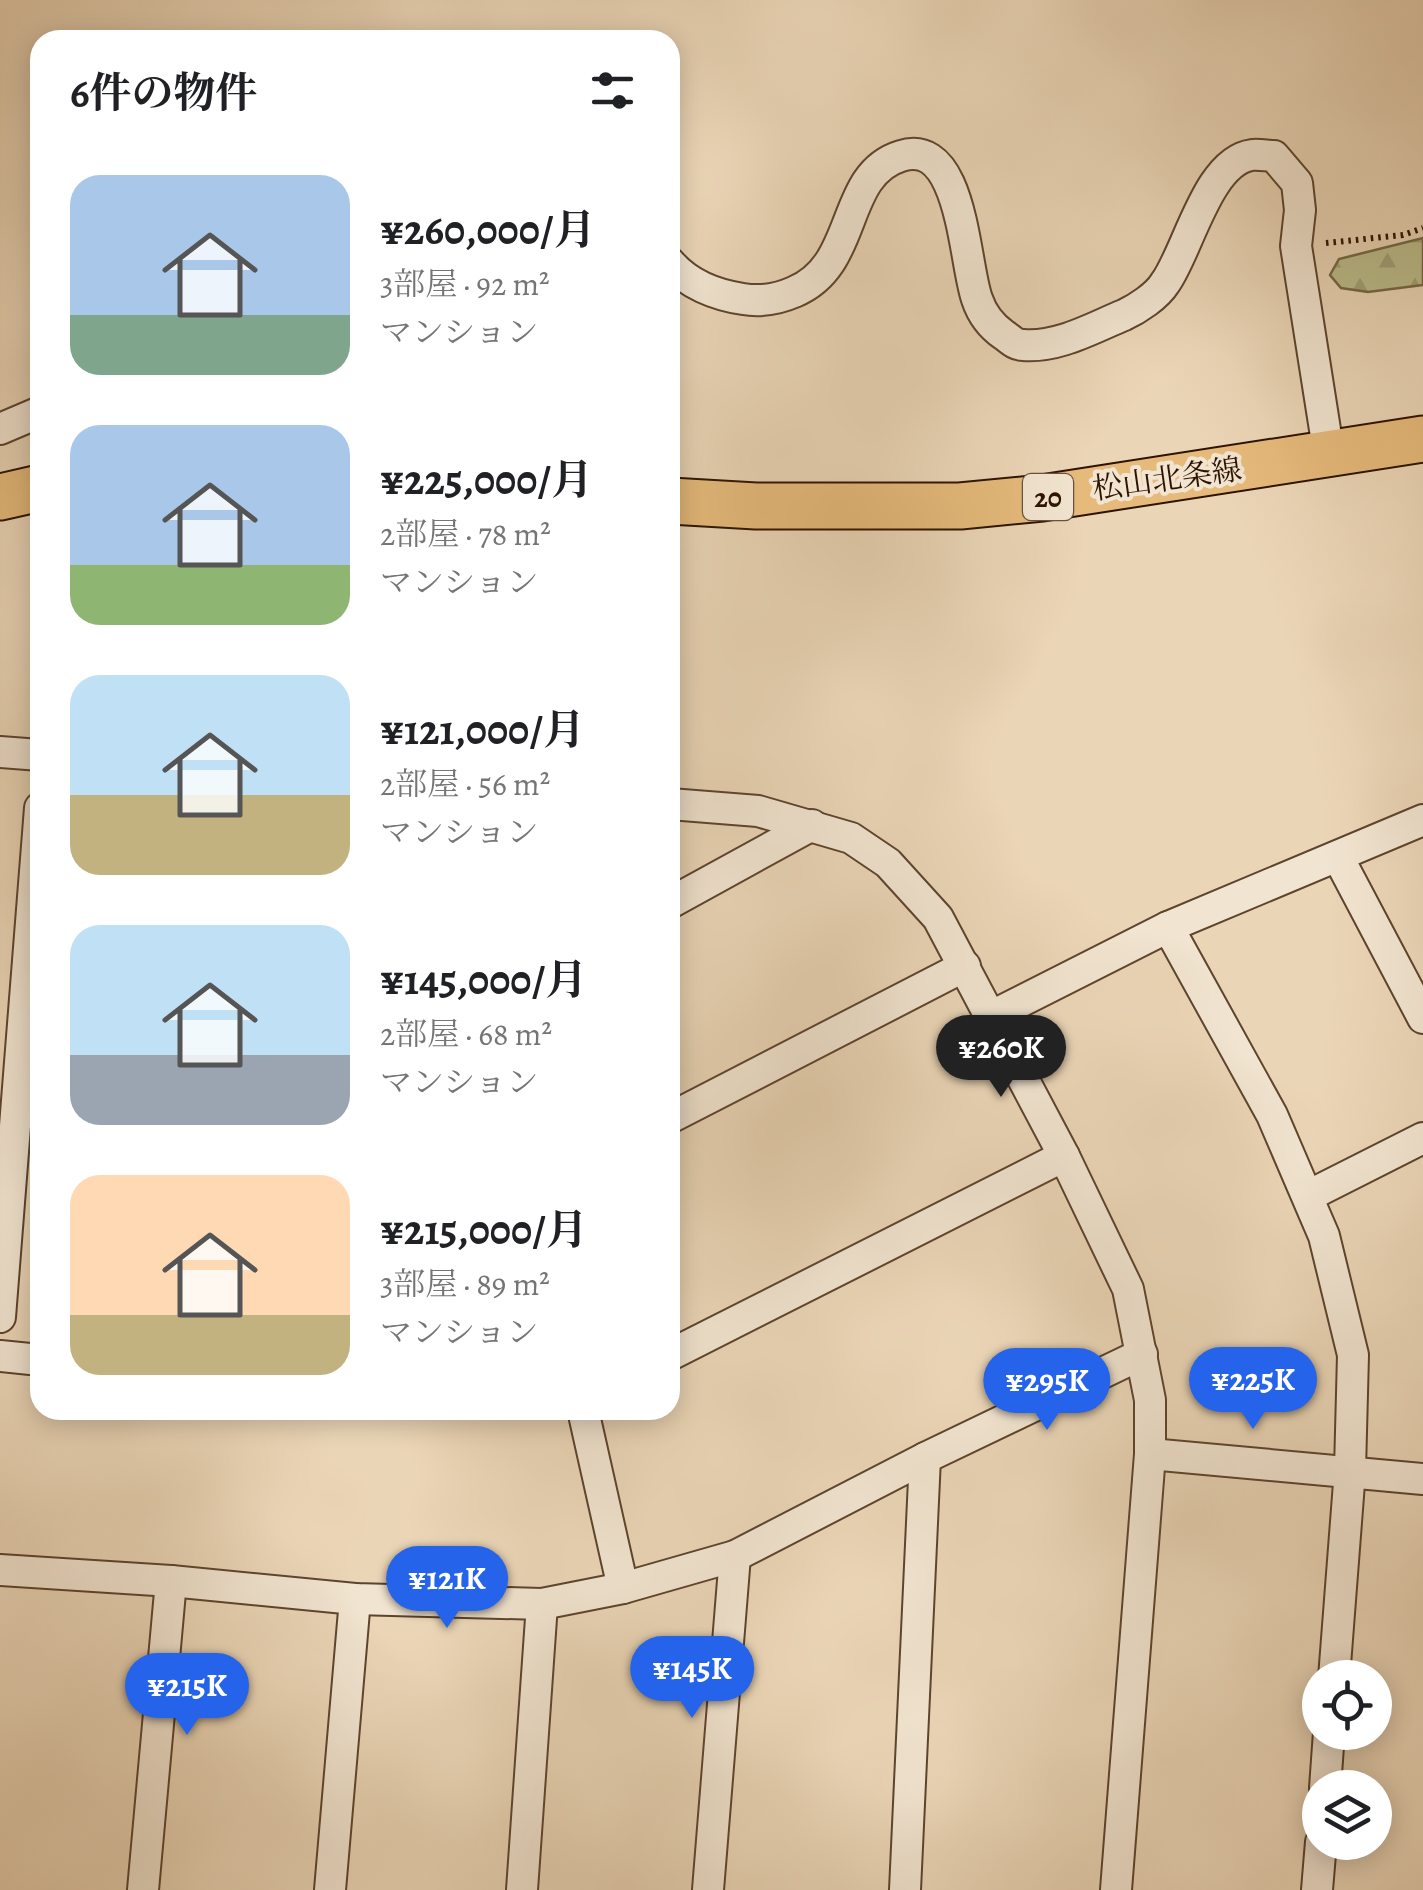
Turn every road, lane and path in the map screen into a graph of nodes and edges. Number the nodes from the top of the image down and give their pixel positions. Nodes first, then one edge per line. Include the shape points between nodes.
1 (1423, 228) edge
2 (1296, 246) junction
3 (680, 273) edge
4 (30, 416) edge
5 (0, 429) edge
6 (1423, 439) edge
7 (1329, 456) junction
8 (30, 490) edge
9 (0, 497) edge
10 (680, 502) edge
11 (0, 752) edge
12 (30, 755) edge
13 (680, 805) edge
14 (1423, 820) edge
15 (812, 825) junction
16 (1338, 856) junction
17 (680, 898) edge
18 (1168, 927) junction
19 (965, 966) junction
20 (992, 1016) junction
21 (1423, 1018) edge
22 (30, 1063) edge
23 (680, 1113) edge
24 (1423, 1138) edge
25 (26, 1147) edge
26 (1064, 1156) junction
27 (1308, 1196) junction
28 (0, 1317) edge
29 (680, 1350) edge
30 (1142, 1354) junction
31 (0, 1356) edge
32 (30, 1359) edge
33 (586, 1420) edge
34 (1150, 1454) junction
35 (925, 1458) junction
36 (1350, 1470) junction
37 (1423, 1479) edge
38 (735, 1556) junction
39 (0, 1570) edge
40 (171, 1581) junction
41 (623, 1588) junction
42 (355, 1599) junction
43 (542, 1604) junction
44 (1335, 1660) edge
45 (1320, 1860) edge
46 (143, 1890) edge
47 (330, 1890) edge
48 (522, 1890) edge
49 (708, 1890) edge
50 (905, 1890) edge
51 (1116, 1890) edge
52 (1317, 1890) edge

1 - 2 path
2 - 3 street via 1296,183 1274,156 1250,154 1208,194 1165,284 1133,311 1052,344 1019,346 992,326 977,300 948,178 932,159 908,154 882,162 866,180 836,256 824,274 798,291 778,299 722,296
2 - 7 street
4 - 5 street
6 - 7 main road, 松山北条線 / 20
7 - 10 main road, 松山北条線 / 20 via 960,506
8 - 9 main road
11 - 12 street
13 - 15 street via 758,811
14 - 16 street
15 - 17 street
15 - 19 street via 852,838 888,863 938,918
16 - 18 street
16 - 21 street
18 - 20 street
18 - 27 street via 1272,1115
19 - 20 street
19 - 23 street
20 - 26 street
22 - 25 street
24 - 27 street
25 - 28 street
26 - 29 street
26 - 30 street via 1128,1289
27 - 36 street via 1354,1354
30 - 34 street
30 - 35 street
31 - 32 street
33 - 41 street
34 - 36 street
34 - 51 street
35 - 38 street
35 - 50 street
36 - 37 street
36 - 44 street
38 - 41 street
38 - 49 street
39 - 40 street
40 - 42 street
40 - 46 street
41 - 43 street
42 - 43 street
42 - 47 street
43 - 48 street
45 - 52 street

